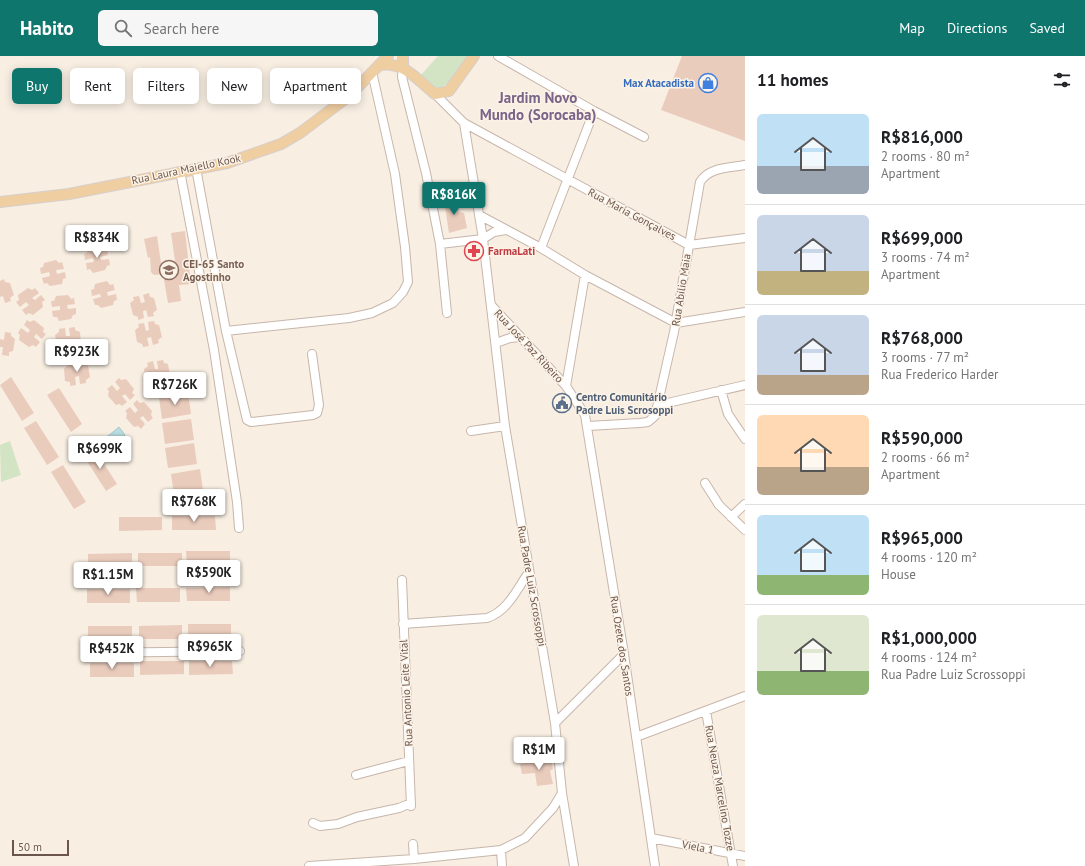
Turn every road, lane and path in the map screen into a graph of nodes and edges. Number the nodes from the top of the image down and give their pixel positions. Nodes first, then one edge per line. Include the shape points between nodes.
1 (388, 56) edge
2 (403, 56) edge
3 (474, 56) edge
4 (498, 56) edge
5 (402, 67) junction
6 (375, 68) junction
7 (453, 86) junction
8 (435, 94) junction
9 (449, 108) junction
10 (594, 111) junction
11 (464, 123) junction
12 (483, 133) junction
13 (644, 137) dead end
14 (468, 149) junction
15 (745, 165) edge
16 (196, 168) junction
17 (180, 171) junction
18 (568, 180) junction
19 (0, 202) edge
20 (479, 215) junction
21 (509, 230) junction
22 (745, 238) edge
23 (483, 239) junction
24 (440, 244) junction
25 (689, 245) junction
26 (541, 248) junction
27 (585, 275) junction
28 (491, 305) junction
29 (745, 312) edge
30 (447, 313) dead end
31 (676, 324) junction
32 (226, 331) junction
33 (520, 337) junction
34 (496, 343) junction
35 (312, 354) dead end
36 (745, 385) edge
37 (566, 386) junction
38 (721, 390) junction
39 (659, 405) junction
40 (505, 426) junction
41 (588, 426) junction
42 (471, 431) dead end
43 (745, 439) edge
44 (705, 483) dead end
45 (745, 504) edge
46 (731, 517) junction
47 (239, 528) dead end
48 (745, 530) edge
49 (529, 572) junction
50 (402, 580) dead end
51 (403, 624) junction
52 (240, 651) dead end
53 (87, 654) dead end
54 (624, 654) junction
55 (745, 696) edge
56 (706, 711) junction
57 (555, 723) junction
58 (636, 737) junction
59 (409, 761) junction
60 (356, 775) dead end
61 (562, 793) junction
62 (313, 823) dead end
63 (651, 838) junction
64 (413, 844) dead end
65 (500, 850) junction
66 (731, 853) junction
67 (745, 856) edge
68 (414, 859) junction
69 (310, 866) edge
70 (502, 866) edge
71 (574, 866) edge
72 (655, 866) edge
73 (733, 866) edge

1 - 6 main road, Rua Laura Maiello Kook
2 - 5 main road
3 - 7 main road
4 - 10 street
5 - 6 main road via 389,64
5 - 8 main road
5 - 24 street via 402,77 426,173
6 - 16 main road, Rua Laura Maiello Kook via 349,96 281,144 227,163
6 - 32 street via 395,174 405,247 408,282 403,292 393,303 372,313 350,318
7 - 8 main road via 445,93
7 - 9 street
8 - 9 street
9 - 11 street, Rua Maria Gonçalves
10 - 13 street
10 - 18 street
11 - 12 street, Rua Maria Gonçalves
11 - 14 street, Rua Padre Luiz Scrossoppi
12 - 14 street via 472,136
12 - 18 street, Rua Maria Gonçalves
14 - 20 street, Rua Padre Luiz Scrossoppi
15 - 25 street, Rua Abílio Maia via 710,171 704,175 700,182
16 - 17 main road, Rua Laura Maiello Kook
16 - 32 street
17 - 19 main road, Rua Laura Maiello Kook via 69,194
17 - 47 street via 214,350
18 - 25 street, Rua Maria Gonçalves
18 - 26 street
20 - 21 street
20 - 23 street, Rua Padre Luiz Scrossoppi
21 - 23 street via 494,232
21 - 26 street
22 - 25 street, Rua Maria Gonçalves
23 - 24 street
23 - 28 street, Rua Padre Luiz Scrossoppi
24 - 30 street
25 - 31 street, Rua Abílio Maia
26 - 27 street
27 - 31 street
27 - 37 street
28 - 33 street, Rua José Paz Ribeiro
28 - 34 street, Rua Padre Luiz Scrossoppi
29 - 31 street
31 - 39 street, Rua Abílio Maia
32 - 35 street via 245,417 251,422 317,413
33 - 34 street
33 - 37 street, Rua José Paz Ribeiro
34 - 40 street, Rua Padre Luiz Scrossoppi
36 - 38 street
37 - 41 street, Rua José Paz Ribeiro via 585,415
38 - 39 street
38 - 43 street via 728,414
39 - 41 street via 655,416 648,422
40 - 42 street
40 - 49 street, Rua Padre Luiz Scrossoppi
41 - 54 street, Rua Ozete dos Santos
44 - 46 street via 719,505
45 - 46 street
46 - 48 street
49 - 51 street via 497,615 487,618
49 - 57 street, Rua Padre Luiz Scrossoppi
50 - 51 street, Rua Antonio Leite Vital
51 - 59 street, Rua Antonio Leite Vital
52 - 53 street
54 - 57 street
54 - 58 street, Rua Ozete dos Santos
55 - 56 street
56 - 58 street
56 - 66 street, Rua Neuza Marcelino Tozze
57 - 61 street, Rua Padre Luiz Scrossoppi
58 - 63 street, Rua Ozete dos Santos
59 - 60 street
59 - 62 street, Rua Antonio Leite Vital via 411,804 338,824 320,826
61 - 65 street via 553,808 525,838
61 - 71 street, Rua Padre Luiz Scrossoppi
63 - 66 street, Viela 1
63 - 72 street, Rua Ozete dos Santos
64 - 68 street
65 - 68 street
65 - 70 street
66 - 67 street, Viela 1
66 - 73 street, Rua Neuza Marcelino Tozze
68 - 69 street

